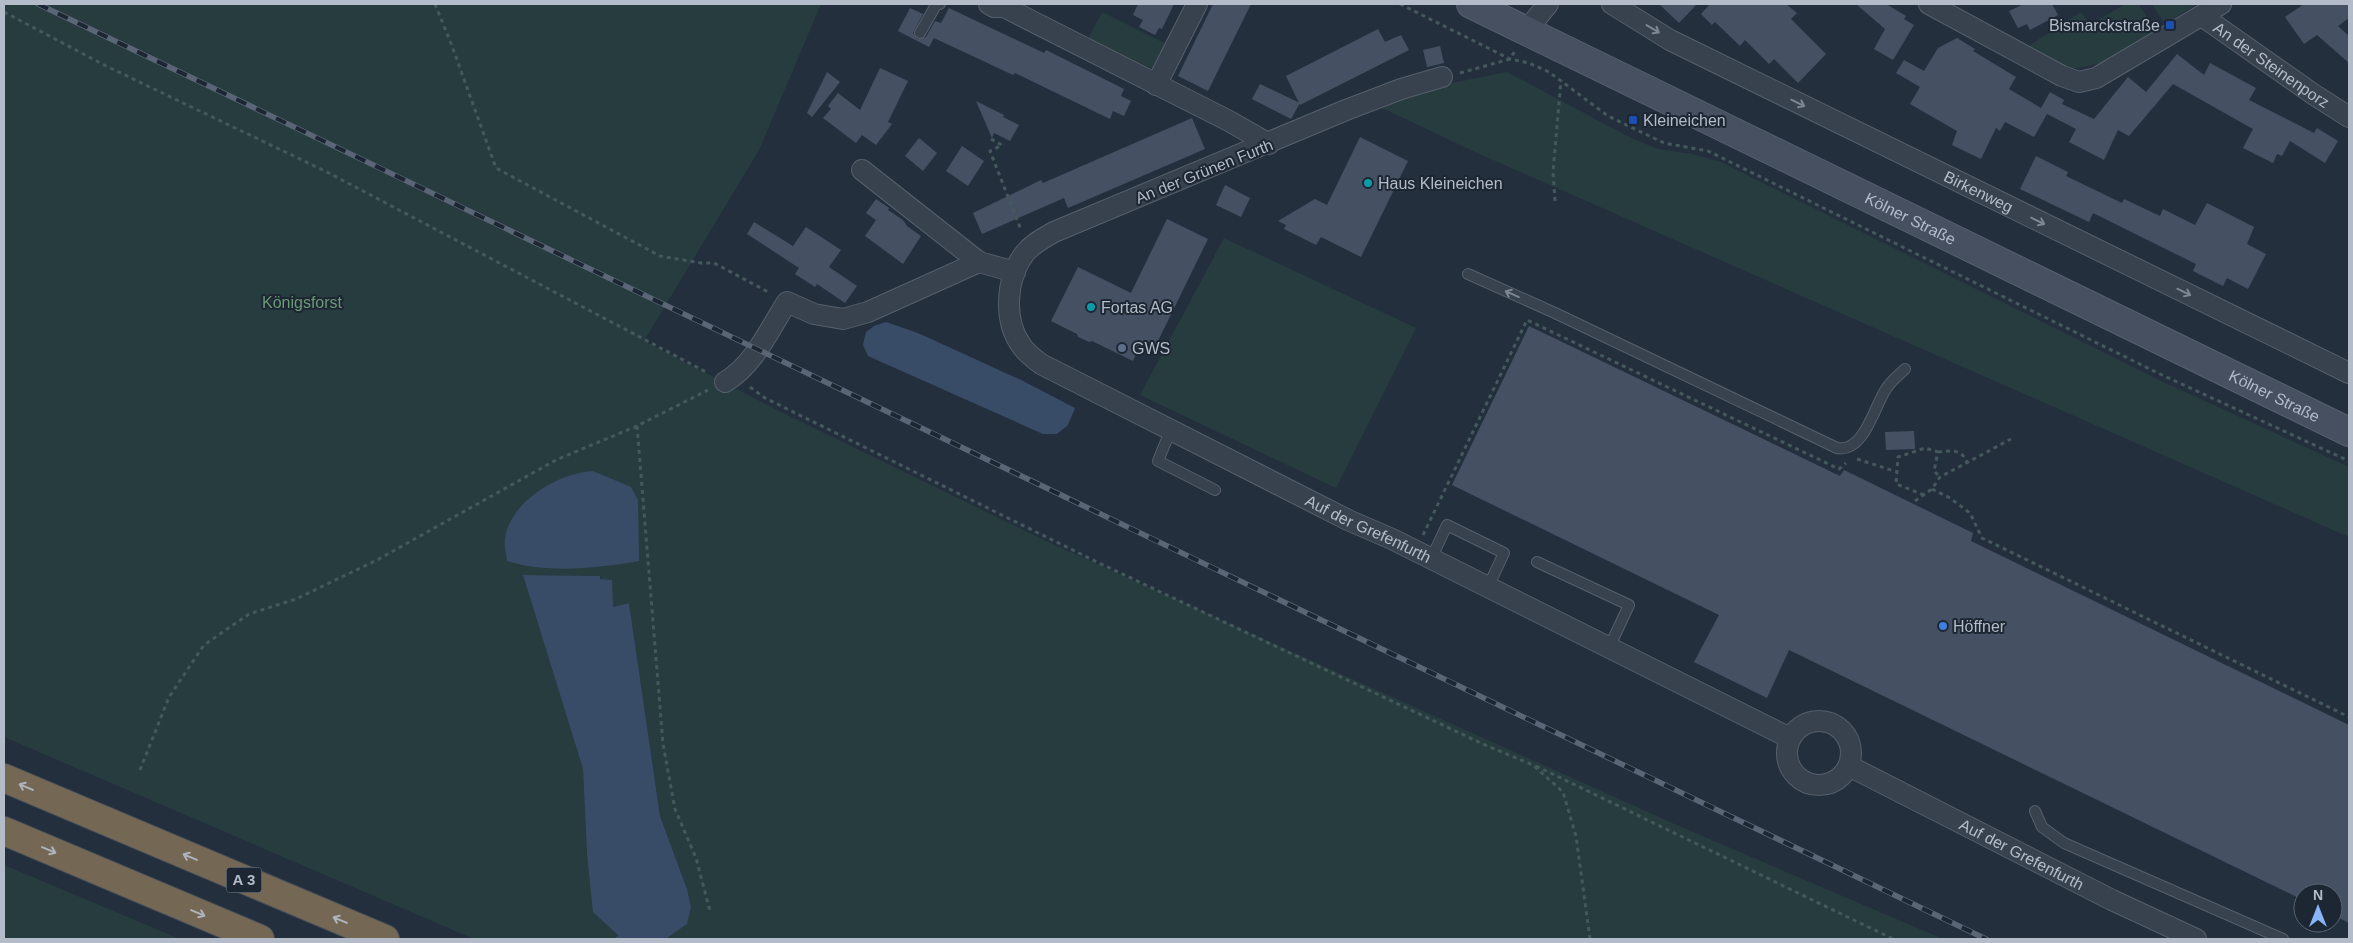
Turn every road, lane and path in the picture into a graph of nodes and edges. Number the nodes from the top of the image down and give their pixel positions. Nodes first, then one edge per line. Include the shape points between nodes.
1 (435, 4) edge
2 (940, 4) edge
3 (1197, 4) edge
4 (1400, 4) edge
5 (1471, 4) edge
6 (1548, 4) edge
7 (1612, 4) edge
8 (1929, 4) edge
9 (2221, 4) edge
10 (1001, 5) edge
11 (4, 12) edge
12 (2202, 16) junction
13 (1526, 31) junction
14 (920, 33) dead end
15 (1510, 60) junction
16 (1442, 77) joint
17 (1561, 80) junction
18 (1156, 85) junction
19 (2349, 117) edge
20 (991, 139) dead end
21 (1269, 144) junction
22 (862, 170) dead end
23 (1555, 201) dead end
24 (1028, 249) junction
25 (979, 262) junction
26 (1015, 272) junction
27 (1468, 274) dead end
28 (787, 302) junction
29 (1905, 369) dead end
30 (2349, 373) edge
31 (731, 379) junction
32 (637, 426) junction
33 (1171, 429) junction
34 (2349, 432) edge
35 (2011, 439) dead end
36 (1938, 452) junction
37 (2349, 461) edge
38 (1967, 462) junction
39 (1896, 472) junction
40 (1940, 478) junction
41 (1932, 489) junction
42 (1215, 490) dead end
43 (1924, 495) junction
44 (1916, 501) dead end
45 (1424, 555) junction
46 (1537, 562) dead end
47 (1488, 587) junction
48 (1609, 648) junction
49 (2349, 717) edge
50 (1790, 738) junction
51 (1533, 764) junction
52 (1849, 766) junction
53 (140, 770) dead end
54 (4, 778) edge
55 (2035, 811) dead end
56 (4, 831) edge
57 (710, 911) dead end
58 (260, 939) edge
59 (385, 939) edge
60 (1590, 939) edge
61 (1893, 939) edge
62 (2196, 939) edge
63 (2283, 939) edge

1 - 28 path via 496,168 660,256 714,263
2 - 14 lane via 936,5
3 - 18 street
4 - 15 path
5 - 13 main road, Kölner Straße
6 - 13 street
7 -> 30 street, Birkenweg via 1670,40
8 - 12 street, An der Steinenporz via 2062,76 2079,82 2096,78
9 - 12 street
10 - 18 street
11 - 31 path via 106,66 327,172
12 - 19 street, An der Steinenporz
13 - 15 path
13 - 34 main road, Kölner Straße
15 - 16 path
15 - 17 path via 1529,63
16 - 21 street, An der Grünen Furth via 1401,89
17 - 23 path via 1553,172
17 - 37 path via 1608,116 1664,143 1708,151 2162,375
18 - 21 street
20 - 24 path via 1002,146 990,151
21 - 24 street, An der Grünen Furth via 1054,232
22 - 25 street
24 - 26 street, An der Grünen Furth
25 - 26 street
25 - 28 street via 868,312 843,319 814,314
26 - 33 street, Auf der Grefenfurth via 1010,285 1012,327 1028,354 1041,364
29 -> 27 lane via 1887,387 1858,442 1842,450
28 - 31 street via 751,360
31 - 32 path
31 - 51 path via 1097,562 1485,745
32 - 53 path via 556,460 377,560 296,599 249,614 204,645 169,697
32 - 57 path via 663,744 675,809 696,858
33 - 42 lane via 1158,461
33 - 45 street, Auf der Grefenfurth via 1348,520
35 - 38 path
36 - 38 path via 1958,451
36 - 39 path via 1925,448 1898,457
36 - 40 path via 1934,471
38 - 40 path
39 - 43 path via 1896,484
39 - 45 path via 1857,459 1839,469 1527,320
40 - 41 path
41 - 43 path
41 - 49 path via 1970,513 1982,538
43 - 44 path
45 - 47 street, Auf der Grefenfurth
45 - 47 lane via 1447,525 1504,553
46 - 48 lane via 1629,605
47 - 48 street, Auf der Grefenfurth
48 - 50 street, Auf der Grefenfurth
50 - 52 street via 1804,724 1824,721 1834,724 1848,738 1851,748
50 - 52 street via 1788,763 1796,777 1805,782 1825,785 1843,775
51 - 60 path via 1563,792 1576,836
51 - 61 path
52 - 62 street, Auf der Grefenfurth via 2112,900
59 -> 54 highway, A 3
55 - 63 lane via 2042,827 2064,843
56 -> 58 highway

